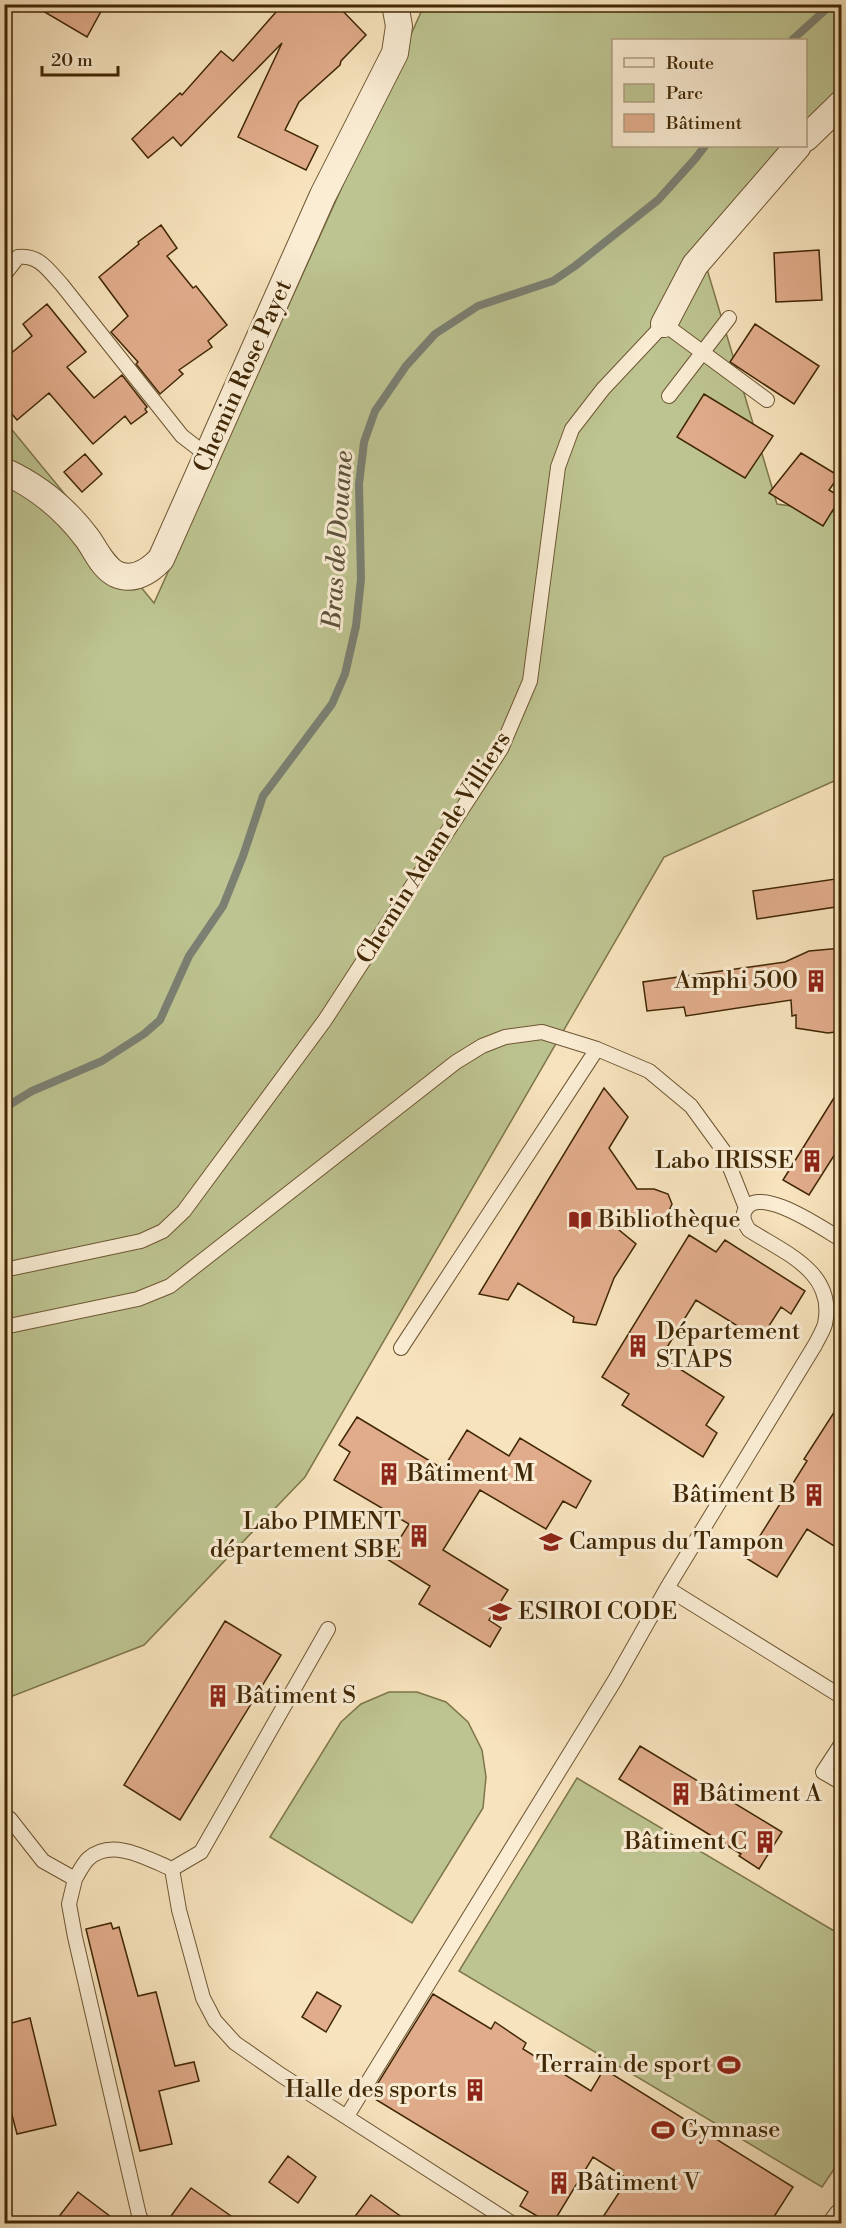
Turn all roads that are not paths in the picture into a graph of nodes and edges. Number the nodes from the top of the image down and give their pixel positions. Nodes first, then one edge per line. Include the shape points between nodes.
1 (395, 4) edge
2 (842, 103) edge
3 (807, 137) edge
4 (797, 147) edge
5 (4, 275) edge
6 (729, 318) dead end
7 (664, 324) junction
8 (703, 353) junction
9 (669, 396) dead end
10 (767, 400) dead end
11 (208, 456) junction
12 (4, 471) edge
13 (597, 1050) junction
14 (746, 1208) junction
15 (842, 1240) edge
16 (4, 1270) edge
17 (4, 1327) edge
18 (401, 1348) dead end
19 (667, 1588) junction
20 (328, 1629) dead end
21 (842, 1696) edge
22 (842, 1743) edge
23 (842, 1783) edge
24 (4, 1815) edge
25 (172, 1869) junction
26 (75, 1879) junction
27 (347, 2116) junction
28 (842, 2216) edge
29 (143, 2223) edge
30 (513, 2223) edge
31 (836, 2223) edge

1 - 11 street, Chemin Rose Payet via 399,26 395,53 323,195
2 - 3 street
4 - 7 street, Chemin Adam de Villiers via 695,265
5 - 11 lane via 18,257 28,255 40,262 182,436
6 - 8 lane
7 - 8 lane
7 - 16 lane, Chemin Adam de Villiers via 572,429 561,457 530,681 501,749 326,1020 184,1211 163,1231 141,1241
8 - 9 lane
8 - 10 lane
11 - 12 street, Chemin Rose Payet via 161,559 153,568 129,576 117,575 107,568 66,513
13 - 14 lane via 649,1071 691,1106 723,1150
13 - 17 lane via 542,1032 505,1037 482,1046 456,1062 170,1286 138,1299
13 - 18 lane
14 - 15 lane via 754,1202 776,1204
14 - 19 lane via 744,1223 749,1230 810,1270 822,1285 825,1325
19 - 21 lane
19 - 27 lane
20 - 25 lane via 201,1852
22 - 23 lane via 823,1772
24 - 26 lane via 43,1861
25 - 26 lane via 119,1849 104,1849 88,1859
25 - 27 lane via 203,1998 215,2021 234,2043
26 - 29 lane via 69,1904 75,1937
27 - 30 lane
28 - 31 street

